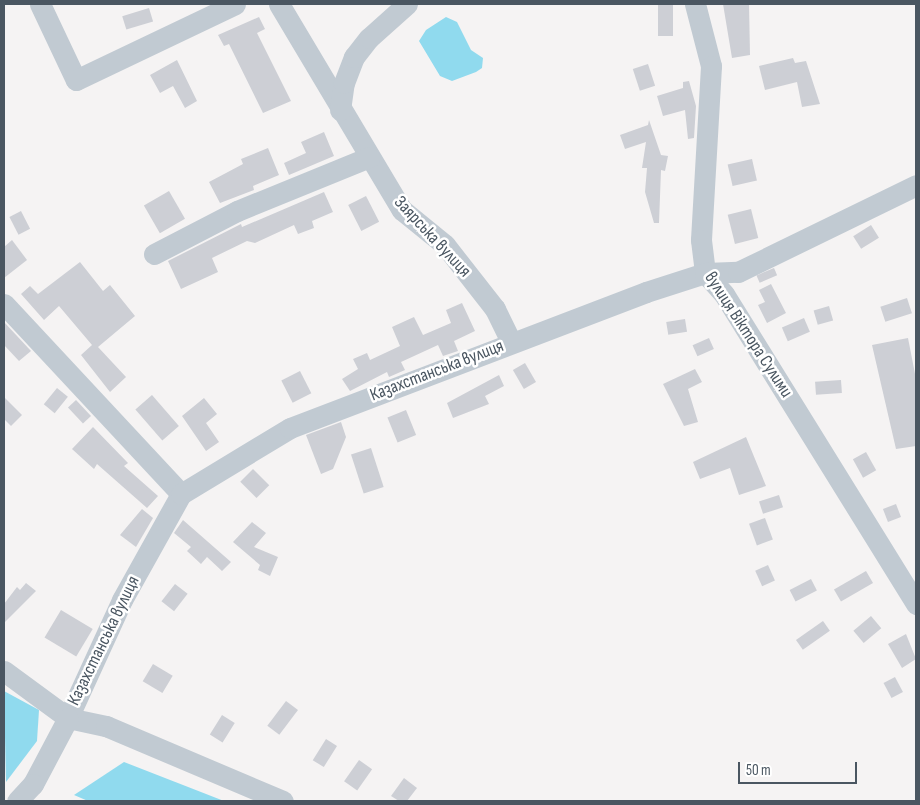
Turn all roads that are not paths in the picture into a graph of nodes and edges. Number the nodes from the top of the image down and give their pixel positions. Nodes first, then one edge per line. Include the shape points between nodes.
1 (40, 4) edge
2 (234, 4) edge
3 (279, 4) edge
4 (408, 4) edge
5 (695, 4) edge
6 (340, 110) junction
7 (369, 157) junction
8 (916, 185) edge
9 (154, 254) dead end
10 (705, 273) junction
11 (4, 304) edge
12 (511, 342) junction
13 (181, 494) junction
14 (916, 604) edge
15 (4, 670) edge
16 (68, 718) junction
17 (17, 801) edge
18 (282, 801) edge

1 - 2 street via 76,80
3 - 6 street, Заярська вулиця
4 - 6 street via 369,38 354,57 344,84
5 - 10 street, вулиця Віктора Сулими via 711,66 701,240
6 - 7 street, Заярська вулиця
7 - 9 street via 237,211
7 - 12 street, Заярська вулиця via 402,210 445,246 495,309
8 - 10 street, Казахстанська вулиця via 738,272
10 - 12 street, Казахстанська вулиця
10 - 14 street, вулиця Віктора Сулими via 724,294
11 - 13 street
12 - 13 street, Казахстанська вулиця via 290,428
13 - 16 street, Казахстанська вулиця via 122,600
15 - 16 street
16 - 17 street via 33,784
16 - 18 street, Казахстанська вулиця via 106,726

